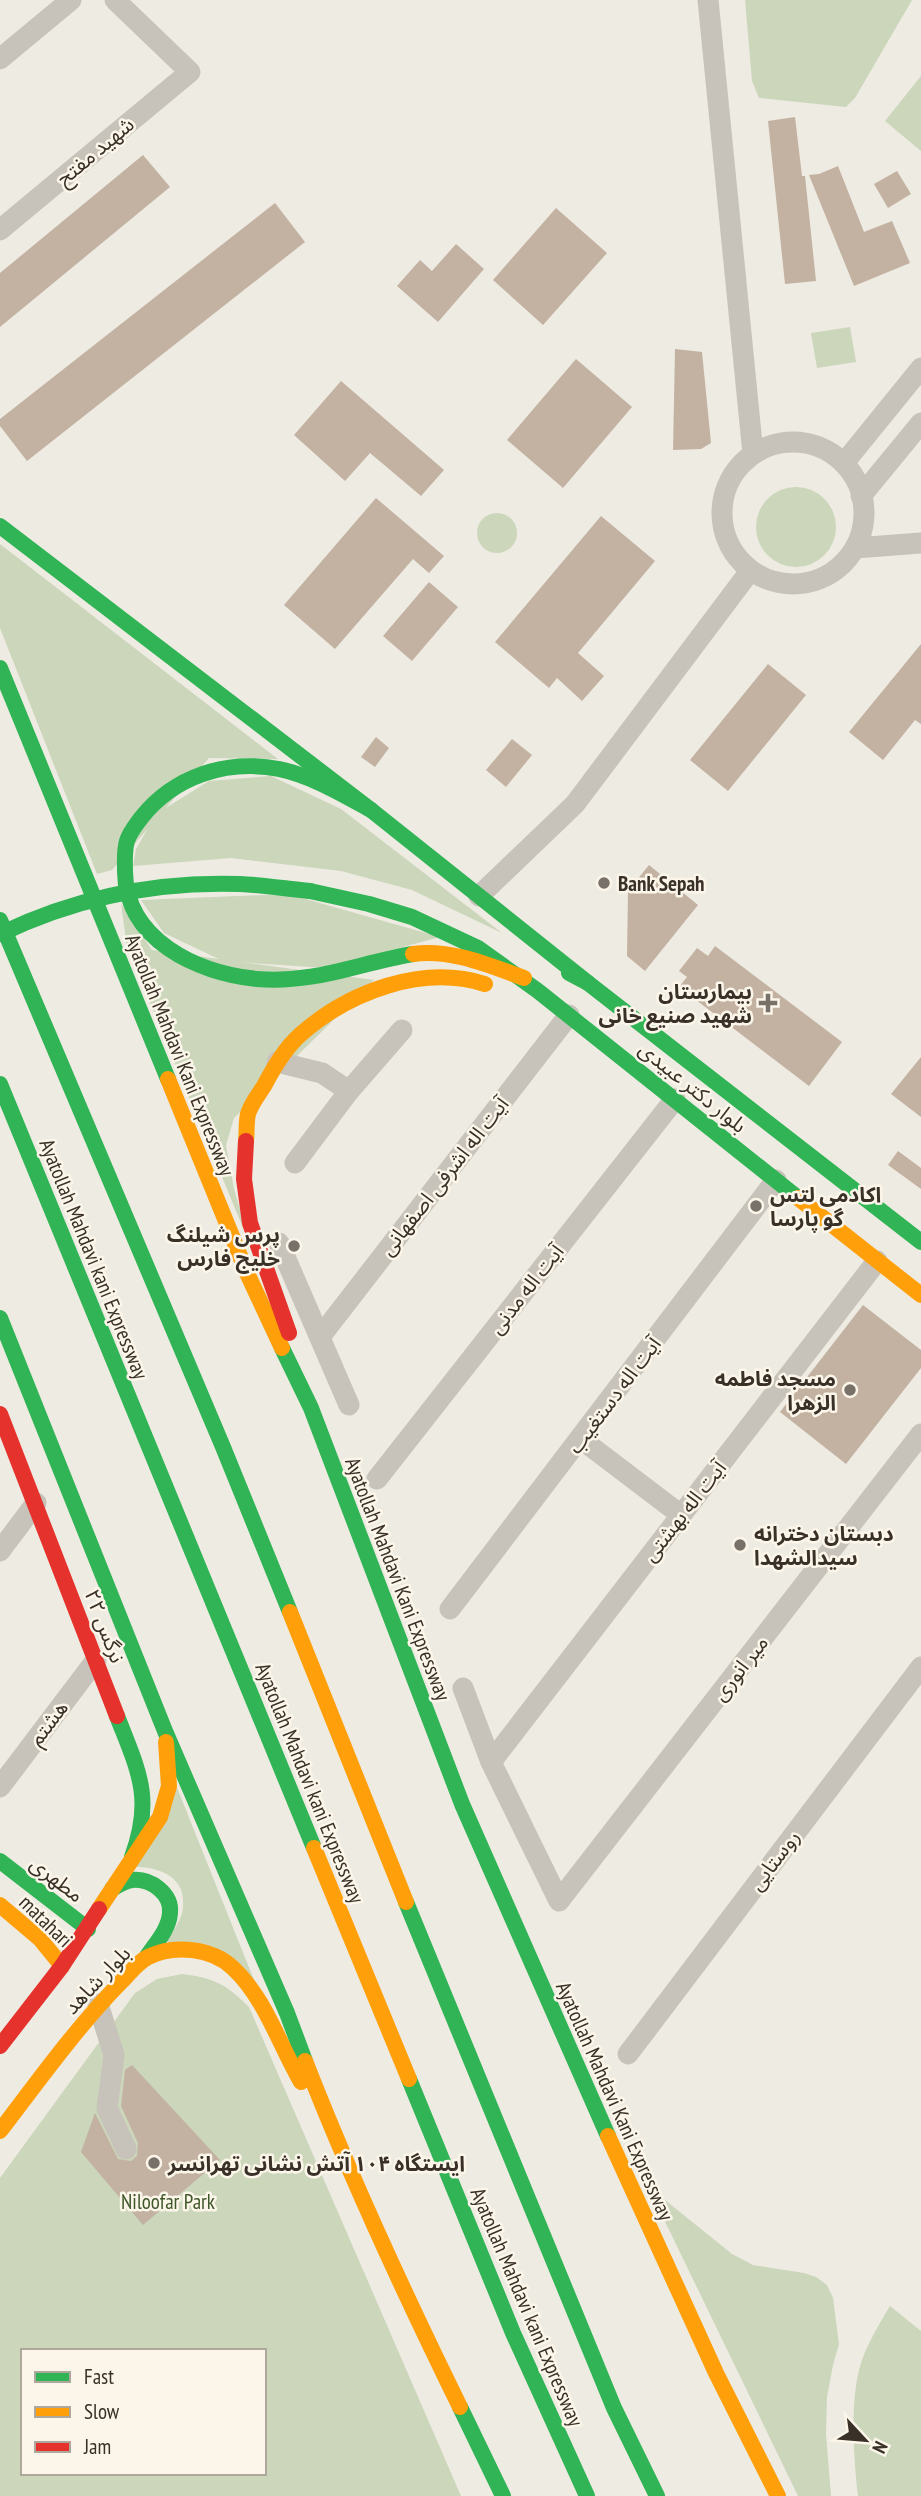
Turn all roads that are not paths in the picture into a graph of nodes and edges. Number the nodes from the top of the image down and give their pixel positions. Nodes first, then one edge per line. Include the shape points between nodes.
1 (71, 0) edge
2 (115, 0) edge
3 (708, 0) edge
4 (0, 60) edge
5 (0, 230) edge
6 (921, 368) edge
7 (921, 423) edge
8 (753, 454) junction
9 (844, 463) junction
10 (861, 496) junction
11 (0, 526) edge
12 (921, 543) edge
13 (855, 548) junction
14 (750, 571) junction
15 (0, 668) edge
16 (371, 810) junction
17 (480, 896) junction
18 (439, 912) dead end
19 (0, 918) edge
20 (0, 934) edge
21 (514, 946) dead end
22 (524, 978) junction
23 (588, 983) junction
24 (562, 1011) junction
25 (402, 1030) dead end
26 (300, 1035) junction
27 (276, 1062) junction
28 (322, 1073) junction
29 (0, 1084) edge
30 (349, 1091) junction
31 (675, 1099) junction
32 (295, 1163) dead end
33 (776, 1180) junction
34 (921, 1242) edge
35 (279, 1243) dead end
36 (877, 1261) junction
37 (921, 1295) edge
38 (0, 1318) edge
39 (320, 1337) junction
40 (349, 1405) dead end
41 (311, 1408) junction
42 (0, 1414) edge
43 (921, 1434) edge
44 (581, 1438) junction
45 (377, 1479) dead end
46 (36, 1503) junction
47 (681, 1515) junction
48 (0, 1552) edge
49 (450, 1609) dead end
50 (96, 1660) junction
51 (921, 1667) edge
52 (463, 1688) dead end
53 (165, 1731) junction
54 (491, 1762) junction
55 (0, 1787) edge
56 (132, 1857) junction
57 (0, 1861) edge
58 (112, 1889) junction
59 (0, 1905) edge
60 (35, 1912) junction
61 (88, 1929) junction
62 (146, 1958) junction
63 (62, 1966) junction
64 (98, 2004) junction
65 (0, 2046) edge
66 (628, 2054) dead end
67 (0, 2131) edge
68 (337, 2140) junction
69 (126, 2149) dead end
70 (503, 2496) edge
71 (587, 2496) edge
72 (657, 2496) edge
73 (778, 2496) edge

1 - 4 street
2 - 5 street, شهید مفتح via 190,72
3 - 8 street
6 - 9 street
7 - 10 street
8 - 9 street via 776,444 800,442 824,449
8 - 14 street via 736,470 721,512 734,555
9 - 10 street
10 - 13 street via 863,526
11 - 16 main road
12 - 13 street
13 - 14 street via 840,567 795,585 772,582
14 - 17 street via 575,804
15 - 41 main road, Ayatollah Mahdavi Kani Expressway via 247,1273
16 - 17 main road
16 - 22 main road via 315,781 279,769 244,766 210,770 175,785 148,806 127,839 125,885 130,902 147,933 172,950 210,968 255,979 294,980 332,974 418,953 460,957
17 - 23 main road
18 - 19 main road via 383,892 290,873 235,869 145,876 56,897
19 - 72 main road, Ayatollah Mahdavi Kani Expressway via 223,1447 614,2408
20 - 22 main road, بلوار دکتر عبیدی, bridge via 69,907 152,887 240,884 362,901 457,937
21 - 23 main road, بلوار دکتر عبیدی
22 - 24 main road, بلوار دکتر عبیدی
23 - 34 main road, بلوار دکتر عبیدی
24 - 26 main road via 469,979 412,979 334,1009
24 - 31 main road, بلوار دکتر عبیدی
24 - 39 street, آیت اله اشرفی اصفهانی
25 - 30 street
26 - 27 main road
26 - 28 street
27 - 28 street
27 - 41 main road via 248,1114 244,1179 250,1223
28 - 30 street
29 - 71 main road, Ayatollah Mahdavi kani Expressway via 513,2333
30 - 32 street
31 - 33 main road, بلوار دکتر عبیدی
31 - 45 street, آیت اله مدنی
33 - 36 main road, بلوار دکتر عبیدی
33 - 44 street, آیت اله دستغیب
35 - 39 street
36 - 37 main road, بلوار دکتر عبیدی
36 - 47 street, آیت اله بهشتی
38 - 53 main road
39 - 40 street
41 - 73 main road, Ayatollah Mahdavi Kani Expressway via 426,1714 525,1951 716,2373
42 - 46 main road, نرگس ۲۲
43 - 54 street, میر انوری via 559,1902
44 - 47 street
44 - 49 street, آیت اله دستغیب
46 - 48 street
46 - 50 main road, نرگس ۲۲
47 - 54 street, آیت اله بهشتی
50 - 55 street, هشتم
50 - 56 main road, نرگس ۲۲ via 140,1776 142,1833
51 - 66 street, روستایی
52 - 54 street
53 - 56 main road, بلوار شاهد via 166,1802
53 - 68 main road
56 - 58 main road, بلوار شاهد
57 - 60 main road, مطهری
58 - 61 main road, بلوار شاهد
58 - 62 main road via 133,1880 155,1885 164,1893 170,1916
59 - 60 main road, matahari
60 - 61 main road, مطهری
60 - 63 main road, matahari
61 - 63 main road, بلوار شاهد
62 - 64 main road, بلوار شاهد
62 - 68 main road, بلوار شاهد via 172,1950 194,1950 213,1954 232,1966 259,2003
63 - 65 main road, بلوار شاهد
64 - 67 main road, بلوار شاهد
64 - 69 street via 114,2055 107,2108
68 - 70 main road via 414,2314

